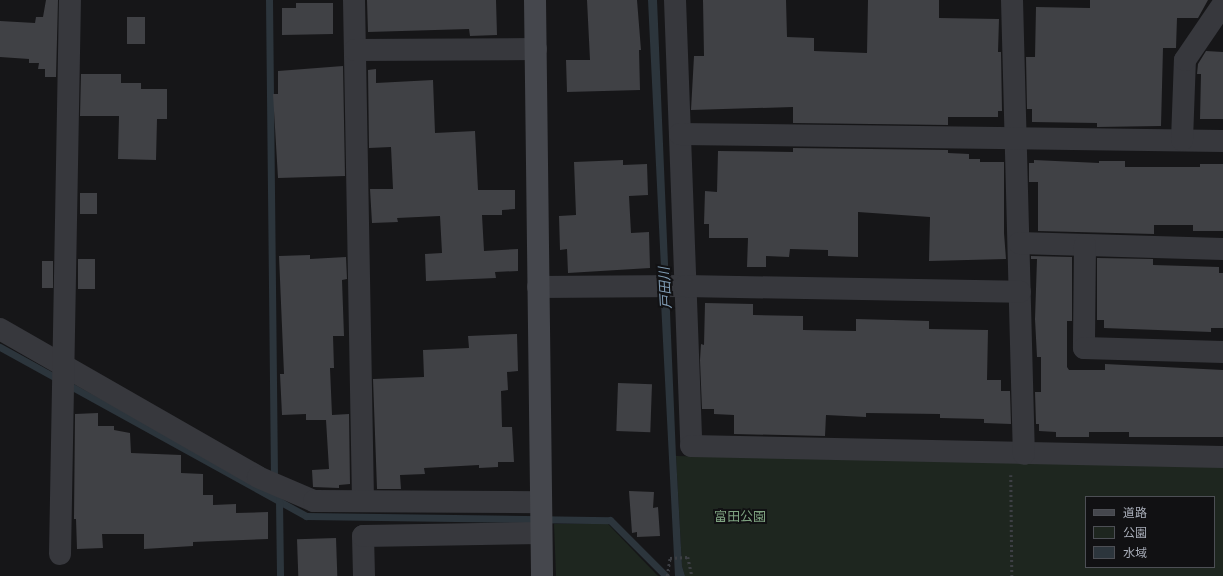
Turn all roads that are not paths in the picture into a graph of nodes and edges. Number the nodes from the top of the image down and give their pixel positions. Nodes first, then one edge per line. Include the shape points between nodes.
1 (70, 0) edge
2 (354, 0) edge
3 (535, 0) edge
4 (674, 0) edge
5 (1012, 0) edge
6 (1223, 4) edge
7 (536, 49) junction
8 (355, 50) junction
9 (680, 134) junction
10 (1016, 138) junction
11 (1182, 140) junction
12 (1223, 141) edge
13 (1019, 243) junction
14 (1085, 245) junction
15 (1223, 249) edge
16 (670, 286) junction
17 (538, 287) junction
18 (1020, 292) junction
19 (0, 329) edge
20 (1223, 352) edge
21 (64, 377) junction
22 (1017, 453) junction
23 (1223, 457) edge
24 (363, 501) junction
25 (541, 502) junction
26 (541, 534) junction
27 (60, 554) dead end
28 (364, 576) edge
29 (542, 576) edge

1 - 21 street
2 - 8 street
3 - 7 street
4 - 9 street
5 - 10 street
6 - 11 street via 1185,60
7 - 8 street
7 - 17 street
8 - 24 street
9 - 10 street
9 - 16 street
10 - 11 street
10 - 13 street
11 - 12 street
13 - 14 street
13 - 18 street
14 - 15 street
14 - 20 street via 1084,348
16 - 17 street
16 - 18 street
16 - 22 street via 691,446
17 - 25 street
18 - 22 street
19 - 21 street
21 - 24 street via 258,476 314,501
21 - 27 street
22 - 23 street
24 - 25 street
25 - 26 street
26 - 28 street via 363,536
26 - 29 street

